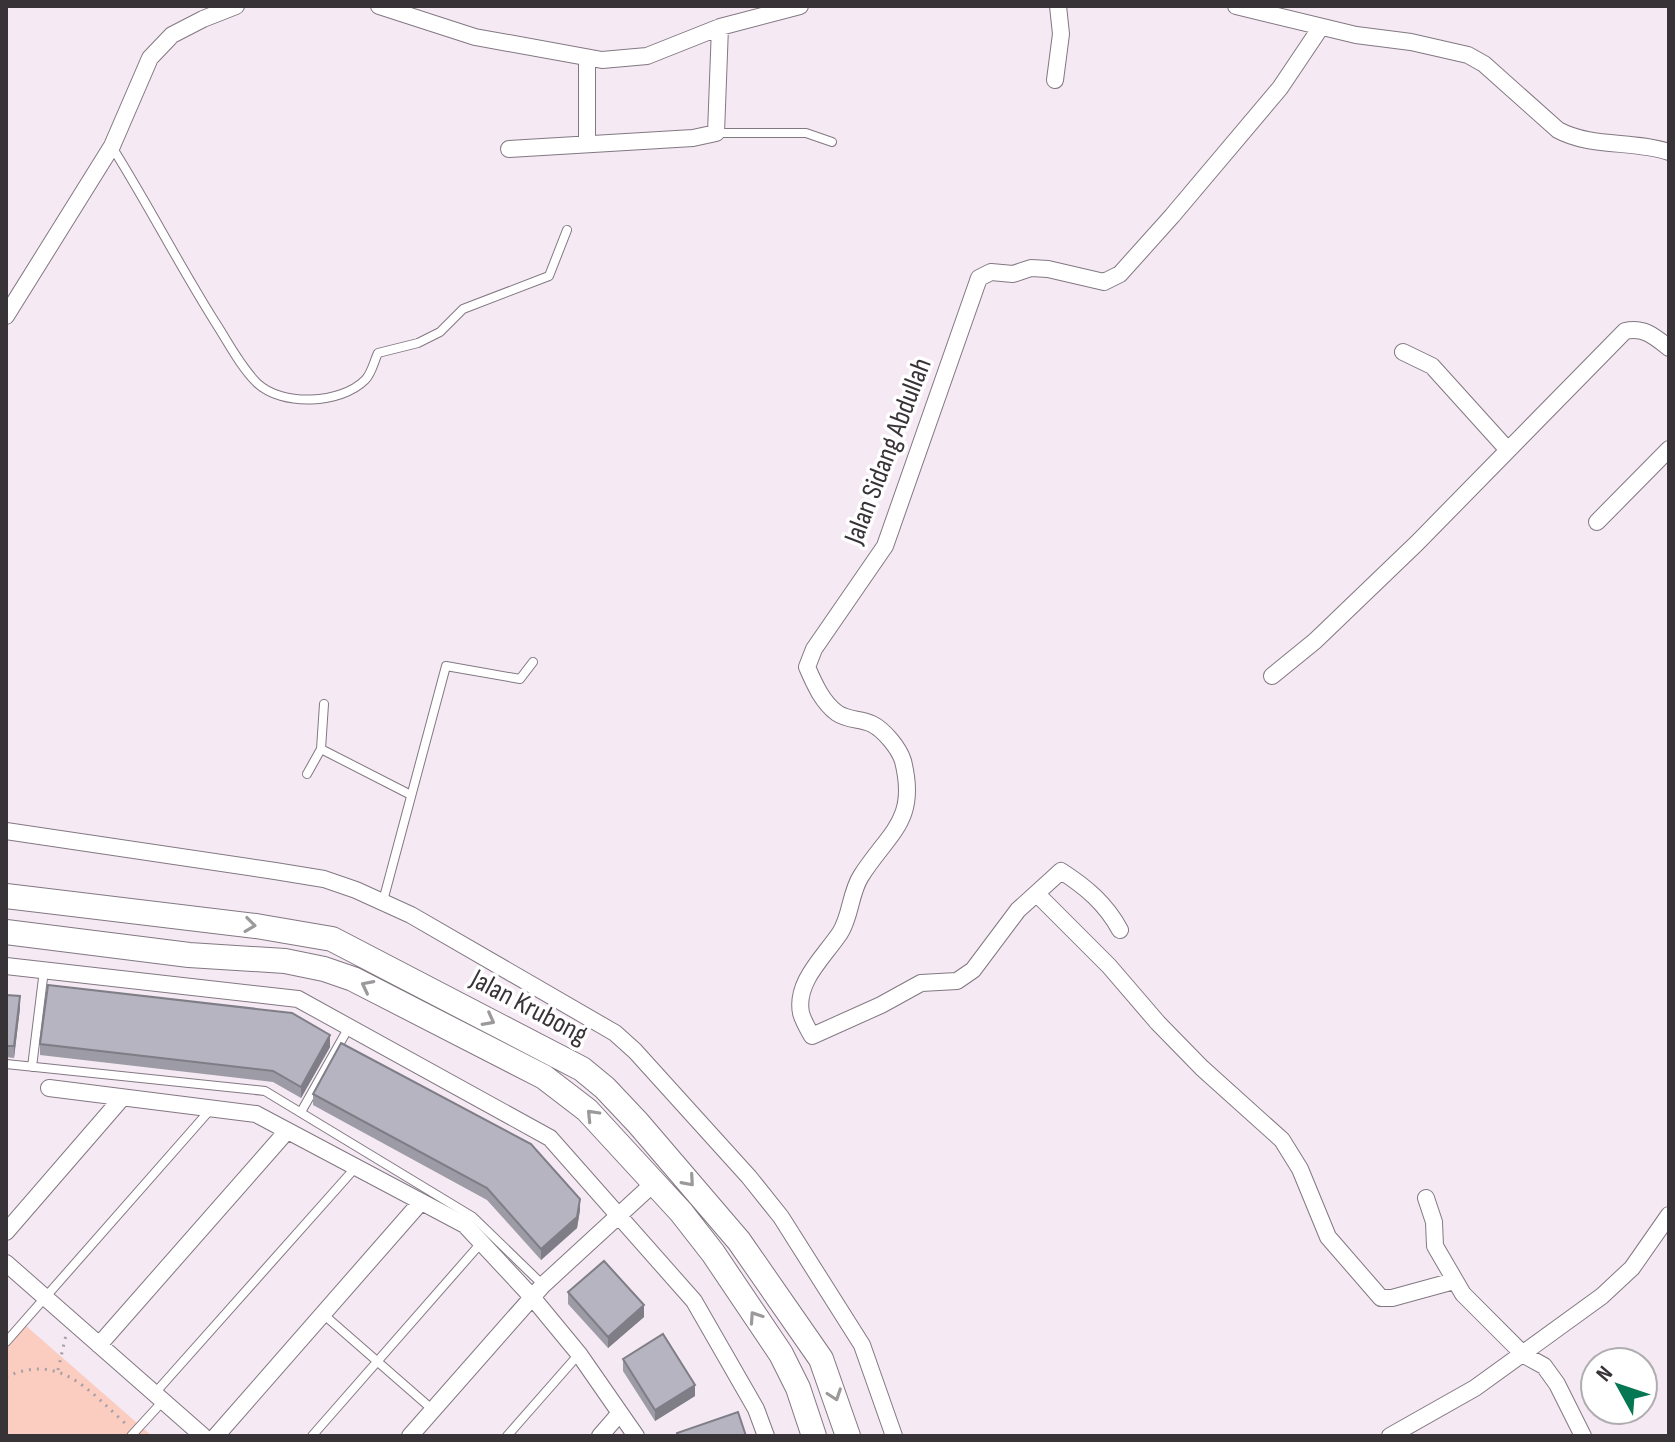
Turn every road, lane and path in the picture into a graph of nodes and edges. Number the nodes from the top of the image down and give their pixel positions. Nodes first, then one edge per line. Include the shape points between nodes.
1 (236, 6) edge
2 (379, 6) edge
3 (800, 6) edge
4 (1058, 6) edge
5 (1236, 6) edge
6 (720, 27) junction
7 (1321, 27) junction
8 (587, 58) junction
9 (1055, 80) dead end
10 (716, 133) junction
11 (832, 142) dead end
12 (587, 143) junction
13 (112, 146) junction
14 (509, 149) dead end
15 (1669, 152) edge
16 (567, 230) dead end
17 (6, 316) edge
18 (1669, 348) edge
19 (1403, 352) dead end
20 (1507, 449) junction
21 (1669, 449) edge
22 (1597, 522) dead end
23 (533, 662) dead end
24 (1272, 676) dead end
25 (324, 704) dead end
26 (321, 749) junction
27 (307, 774) dead end
28 (411, 795) junction
29 (6, 831) edge
30 (1037, 894) junction
31 (6, 896) edge
32 (382, 902) junction
33 (6, 909) edge
34 (197, 920) junction
35 (6, 924) edge
36 (1120, 930) dead end
37 (6, 932) edge
38 (189, 955) junction
39 (6, 966) edge
40 (44, 970) junction
41 (349, 1027) junction
42 (6, 1064) edge
43 (32, 1067) junction
44 (49, 1088) dead end
45 (122, 1098) junction
46 (210, 1110) junction
47 (301, 1112) junction
48 (287, 1131) junction
49 (356, 1167) junction
50 (654, 1183) junction
51 (1426, 1198) dead end
52 (420, 1203) junction
53 (619, 1214) junction
54 (1669, 1215) edge
55 (6, 1232) edge
56 (481, 1243) junction
57 (6, 1263) edge
58 (1454, 1281) junction
59 (538, 1291) junction
60 (45, 1298) junction
61 (322, 1313) junction
62 (69, 1319) junction
63 (6, 1342) edge
64 (99, 1345) junction
65 (579, 1354) junction
66 (1524, 1355) junction
67 (377, 1361) junction
68 (58, 1370) junction
69 (6, 1377) edge
70 (159, 1398) junction
71 (433, 1410) junction
72 (620, 1413) junction
73 (133, 1434) edge
74 (203, 1436) edge
75 (216, 1436) edge
76 (312, 1436) edge
77 (410, 1436) edge
78 (507, 1436) edge
79 (600, 1436) edge
80 (636, 1436) edge
81 (766, 1436) edge
82 (814, 1436) edge
83 (848, 1436) edge
84 (894, 1436) edge
85 (1390, 1436) edge
86 (1583, 1436) edge

1 - 13 street via 172,35 150,58
2 - 8 street via 475,37
3 - 6 street
4 - 9 street via 1061,34
5 - 7 street
6 - 8 street via 647,56
6 - 10 street
7 - 15 street via 1468,55 1571,137
7 - 30 street, Jalan Sidang Abdullah via 1280,88 1120,274 1104,282 1031,268 979,278 885,546 807,667 833,710 848,720 871,724 895,744 906,796 896,832 861,876 842,930 801,990 801,1014 812,1036 921,983 957,981 973,970 1018,910
8 - 12 street
10 - 11 lane via 806,133
10 - 12 street
12 - 14 street
13 - 16 lane via 246,369 258,384 292,398 339,395 357,387 368,377 378,353 418,343 440,332 463,309 549,276
13 - 17 street
18 - 20 street via 1652,334 1625,331
19 - 20 street via 1432,366
20 - 24 street via 1417,543
21 - 22 street
23 - 28 lane via 520,679 446,666
25 - 26 lane
26 - 27 lane
26 - 28 lane
28 - 32 lane
29 - 32 street via 324,879
30 - 36 street, Jalan Sidang Abdullah via 1061,871 1086,886
30 - 58 street via 1202,1068 1282,1140 1328,1237 1381,1298
31 - 34 main road, Jalan Krubong
32 - 84 street via 590,1017 635,1051 781,1217 862,1345
33 - 34 main road via 128,925
34 -> 83 main road, Jalan Krubong via 332,939 582,1069 638,1123 739,1241 821,1359
35 - 38 main road via 126,940
37 - 38 main road, Jalan Krubong
50 -> 38 main road, Jalan Krubong via 563,1089 353,979 285,961
39 - 40 street
40 - 41 street via 298,999
40 - 43 lane
41 - 47 lane
41 - 53 street via 550,1138
42 - 43 lane
43 - 47 lane via 265,1091
44 - 45 street
45 - 46 street
45 - 55 street
46 - 48 street via 256,1114
46 - 60 lane
47 - 59 lane via 473,1217
48 - 49 street
48 - 64 street
49 - 52 street
49 - 70 lane
50 - 53 street
82 -> 50 main road, Jalan Krubong via 781,1354 713,1253
51 - 58 street via 1435,1246
52 - 56 street via 465,1225
52 - 61 street
53 - 59 street
53 - 81 street via 694,1301
54 - 66 street via 1632,1268
56 - 59 street
56 - 67 lane
57 - 60 street
58 - 66 street
59 - 65 street
59 - 71 street
60 - 62 street
60 - 63 lane
61 - 67 lane
61 - 75 street
62 - 64 street
62 - 68 path
64 - 70 street
65 - 72 street
65 - 78 lane
66 - 85 street
66 - 86 street via 1544,1366
67 - 71 lane
67 - 76 lane
68 - 69 path via 32,1369
68 - 73 path via 79,1382
70 - 73 lane
70 - 74 street
71 - 77 street
72 - 79 street
72 - 80 street

